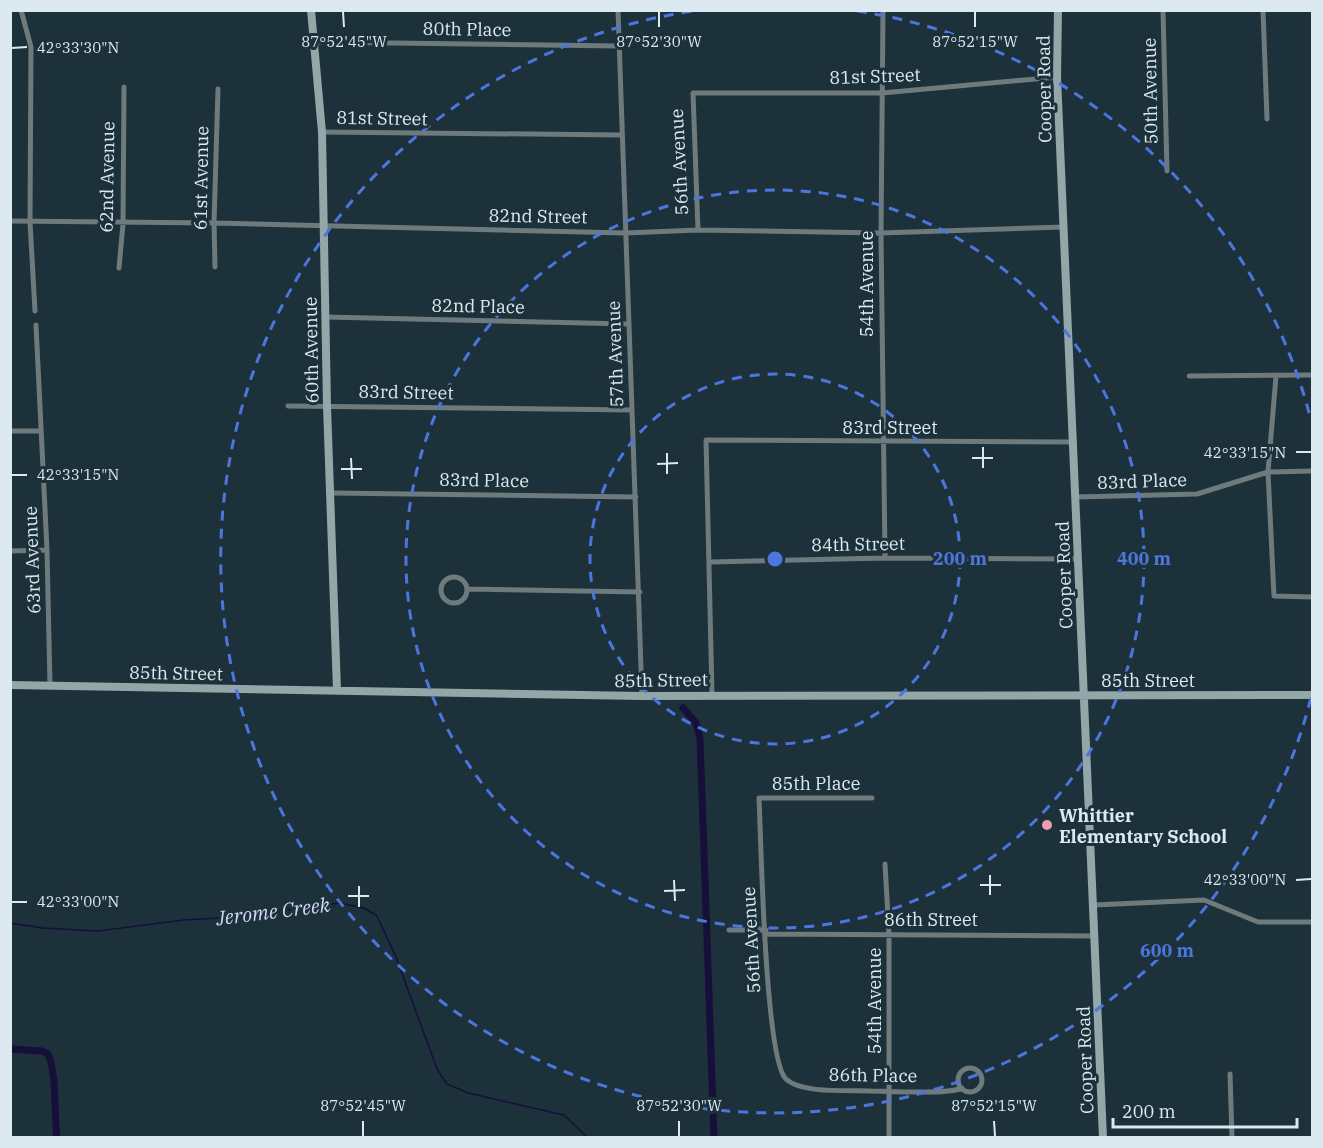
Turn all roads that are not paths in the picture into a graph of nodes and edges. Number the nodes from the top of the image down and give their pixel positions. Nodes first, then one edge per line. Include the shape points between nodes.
1 (21, 10) edge
2 (311, 10) edge
3 (618, 10) edge
4 (882, 10) edge
5 (1058, 10) edge
6 (1164, 10) edge
7 (1263, 10) edge
8 (314, 42) junction
9 (619, 46) junction
10 (1058, 77) junction
11 (124, 87) dead end
12 (218, 89) dead end
13 (693, 93) joint
14 (882, 93) junction
15 (1267, 119) dead end
16 (322, 132) junction
17 (622, 135) junction
18 (1167, 171) dead end
19 (10, 221) edge
20 (30, 222) junction
21 (214, 223) junction
22 (123, 224) junction
23 (324, 226) junction
24 (1064, 228) junction
25 (698, 231) junction
26 (881, 233) junction
27 (626, 234) junction
28 (215, 267) dead end
29 (119, 268) dead end
30 (35, 311) dead end
31 (326, 317) junction
32 (629, 324) junction
33 (36, 325) dead end
34 (1312, 375) edge
35 (1189, 376) dead end
36 (1276, 376) junction
37 (288, 406) dead end
38 (327, 406) junction
39 (632, 410) junction
40 (10, 431) edge
41 (40, 431) junction
42 (882, 442) junction
43 (1074, 442) junction
44 (1268, 471) junction
45 (1312, 471) edge
46 (332, 494) junction
47 (636, 497) junction
48 (1076, 497) junction
49 (47, 550) junction
50 (10, 551) edge
51 (885, 558) junction
52 (1078, 559) junction
53 (711, 562) junction
54 (467, 589) junction
55 (640, 592) junction
56 (1312, 597) edge
57 (10, 685) edge
58 (50, 686) junction
59 (337, 690) junction
60 (712, 694) junction
61 (1084, 694) junction
62 (1312, 695) edge
63 (642, 696) junction
64 (759, 798) joint
65 (872, 798) dead end
66 (885, 864) dead end
67 (1094, 905) junction
68 (1312, 922) edge
69 (729, 930) dead end
70 (766, 932) junction
71 (890, 934) junction
72 (1096, 936) junction
73 (1230, 1074) dead end
74 (785, 1078) joint
75 (962, 1088) junction
76 (889, 1091) junction
77 (889, 1137) edge
78 (1103, 1137) edge
79 (1232, 1137) edge

1 - 20 street via 31,47
2 - 8 street, 60th Avenue
3 - 9 street, 57th Avenue
4 - 14 street, 54th Avenue
5 - 10 street, Cooper Road
6 - 18 street, 50th Avenue
7 - 15 street
8 - 9 street, 80th Place
8 - 16 street, 60th Avenue
9 - 17 street, 57th Avenue
10 - 14 street, 81st Street
10 - 24 street, Cooper Road
11 - 22 street, 62nd Avenue
12 - 21 street, 61st Avenue
13 - 14 street, 81st Street
13 - 25 street, 56th Avenue
14 - 26 street, 54th Avenue
16 - 17 street, 81st Street
16 - 23 street, 60th Avenue
17 - 27 street, 57th Avenue
19 - 20 street, 82nd Street
20 - 22 street, 82nd Street
20 - 30 street
21 - 22 street, 82nd Street
21 - 23 street, 82nd Street
21 - 28 street, 61st Avenue
22 - 29 street, 62nd Avenue
23 - 27 street, 82nd Street
23 - 31 street, 60th Avenue
24 - 26 street, 82nd Street
24 - 43 street, Cooper Road
25 - 26 street, 82nd Street
25 - 27 street, 82nd Street
26 - 42 street, 54th Avenue
27 - 32 street, 57th Avenue
31 - 32 street, 82nd Place
31 - 38 street, 60th Avenue
32 - 39 street, 57th Avenue
33 - 41 street, 63rd Avenue
34 - 36 street
35 - 36 street
36 - 44 street
37 - 38 street, 83rd Street
38 - 39 street, 83rd Street
38 - 46 street, 60th Avenue
39 - 47 street, 57th Avenue
40 - 41 street
41 - 49 street, 63rd Avenue
42 - 43 street, 83rd Street
42 - 51 street, 54th Avenue
42 - 53 street, 83rd Street via 706,440
43 - 48 street, Cooper Road
44 - 45 street, 83rd Place
44 - 48 street, 83rd Place via 1197,494
44 - 56 street via 1274,596
46 - 47 street, 83rd Place
46 - 59 street, 60th Avenue
47 - 55 street, 57th Avenue
48 - 52 street, Cooper Road
49 - 50 street
49 - 58 street, 63rd Avenue
51 - 52 street, 84th Street
51 - 53 street, 84th Street
52 - 61 street, Cooper Road
53 - 60 street
54 - 54 street via 461,579 454,577 443,583 441,591 448,601 457,602
54 - 55 street
55 - 63 street, 57th Avenue
57 - 58 street, 85th Street
58 - 59 street, 85th Street
59 - 63 street, 85th Street
60 - 61 street, 85th Street
60 - 63 street, 85th Street
61 - 62 street, 85th Street
61 - 67 street, Cooper Road
64 - 65 street, 85th Place
64 - 70 street, 56th Avenue
66 - 71 street, 54th Avenue
67 - 68 street via 1204,900 1258,922
67 - 72 street, Cooper Road
69 - 70 street, 86th Street
70 - 71 street, 86th Street
70 - 74 street, 56th Avenue via 776,1056
71 - 72 street, 86th Street
71 - 76 street, 54th Avenue
72 - 78 street, Cooper Road
73 - 79 street
74 - 76 street, 86th Place via 800,1088
75 - 75 street, 86th Place via 959,1081 963,1071 970,1068 980,1074 982,1081 976,1090
75 - 76 street, 86th Place
76 - 77 street, 54th Avenue

